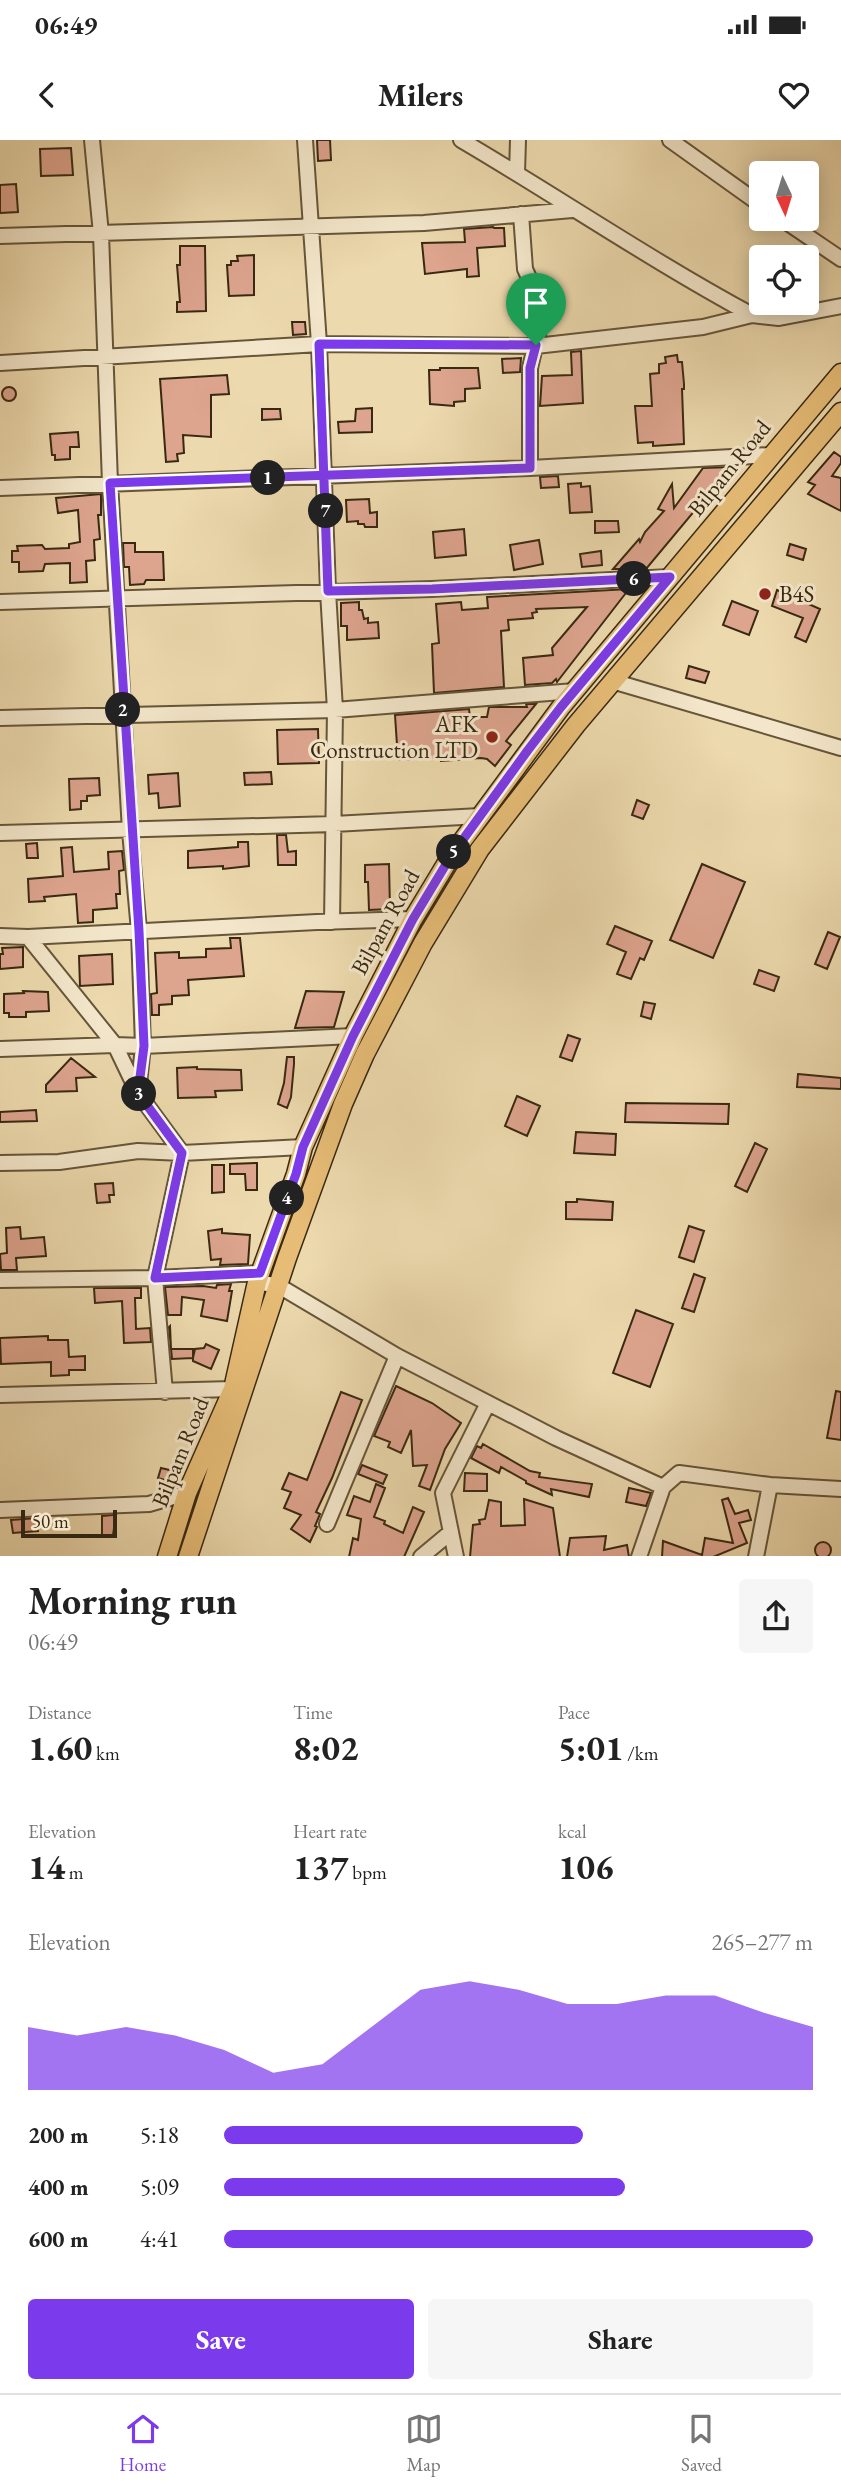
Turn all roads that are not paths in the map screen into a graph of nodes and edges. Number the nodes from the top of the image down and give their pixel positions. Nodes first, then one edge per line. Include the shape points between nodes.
1 (92, 140) edge
2 (305, 140) edge
3 (461, 140) edge
4 (518, 140) edge
5 (670, 140) edge
6 (517, 173) junction
7 (749, 196) edge
8 (572, 210) junction
9 (521, 214) junction
10 (311, 227) junction
11 (800, 231) edge
12 (101, 234) junction
13 (0, 236) edge
14 (841, 259) edge
15 (841, 306) edge
16 (819, 310) edge
17 (749, 313) edge
18 (752, 315) joint
19 (794, 315) edge
20 (319, 344) junction
21 (536, 345) junction
22 (104, 358) junction
23 (0, 363) edge
24 (841, 373) edge
25 (841, 412) edge
26 (771, 455) junction
27 (530, 468) junction
28 (325, 476) junction
29 (110, 483) junction
30 (0, 488) edge
31 (670, 577) junction
32 (328, 591) junction
33 (117, 598) junction
34 (0, 602) edge
35 (612, 681) junction
36 (575, 691) junction
37 (335, 710) junction
38 (123, 713) junction
39 (0, 718) edge
40 (841, 748) edge
41 (480, 816) junction
42 (334, 824) junction
43 (130, 831) junction
44 (0, 833) edge
45 (413, 919) junction
46 (331, 922) junction
47 (139, 931) junction
48 (0, 936) edge
49 (28, 937) junction
50 (353, 1036) junction
51 (115, 1045) junction
52 (144, 1046) junction
53 (0, 1049) edge
54 (138, 1093) junction
55 (303, 1147) junction
56 (182, 1153) junction
57 (0, 1163) edge
58 (259, 1277) junction
59 (155, 1278) junction
60 (0, 1280) edge
61 (279, 1286) junction
62 (397, 1356) junction
63 (239, 1386) junction
64 (165, 1392) junction
65 (0, 1395) edge
66 (488, 1403) junction
67 (770, 1485) junction
68 (663, 1487) junction
69 (841, 1489) edge
70 (187, 1493) junction
71 (0, 1510) edge
72 (327, 1524) dead end
73 (451, 1532) junction
74 (167, 1556) edge
75 (188, 1556) edge
76 (421, 1556) edge
77 (456, 1556) edge
78 (639, 1556) edge
79 (756, 1556) edge

1 - 12 street
2 - 10 street
3 - 6 street
4 - 6 street
5 - 7 street
6 - 8 street
8 - 9 street
8 - 17 street
9 - 10 street
9 - 21 street via 525,268 541,317
10 - 12 street
10 - 20 street
11 - 14 street
12 - 13 street
12 - 22 street
15 - 16 street
18 - 19 street
18 - 21 street via 703,327
20 - 21 street
20 - 22 street
20 - 28 street
21 - 27 street via 530,368
22 - 23 street
22 - 29 street
24 - 26 main road, Bilpam Road
25 - 35 main road
26 - 27 street
26 - 31 main road, Bilpam Road
27 - 28 street
28 - 29 street
28 - 32 street
29 - 30 street
29 - 33 street
31 - 32 street
31 - 36 main road, Bilpam Road
32 - 33 street
32 - 37 street
33 - 34 street
33 - 38 street
35 - 40 street
35 - 61 main road via 480,849 424,943 343,1104
36 - 37 street
36 - 41 main road, Bilpam Road
37 - 38 street
37 - 42 street
38 - 39 street
38 - 43 street
41 - 42 street
41 - 45 main road, Bilpam Road
42 - 43 street
42 - 46 street
43 - 44 street
43 - 47 street
45 - 46 street
45 - 50 main road, Bilpam Road
46 - 47 street
47 - 49 street
47 - 52 street
48 - 49 street
49 - 51 street
50 - 52 street
50 - 55 main road, Bilpam Road
51 - 52 street
51 - 53 street
51 - 54 street
52 - 54 street
54 - 56 street
55 - 56 street
55 - 58 main road, Bilpam Road
56 - 57 street via 138,1151 60,1162
56 - 59 street
58 - 59 street
58 - 61 street
58 - 63 main road, Bilpam Road
59 - 60 street
59 - 64 street
61 - 62 street
61 - 63 main road
62 - 66 street
62 - 72 street
63 - 64 street
63 - 70 main road, Bilpam Road
63 - 75 main road
64 - 65 street
66 - 68 street
66 - 73 street via 443,1493
67 - 68 street via 679,1474
67 - 69 street
67 - 79 street
68 - 78 street
70 - 71 street via 149,1504
70 - 74 main road, Bilpam Road
73 - 76 street
73 - 77 street

